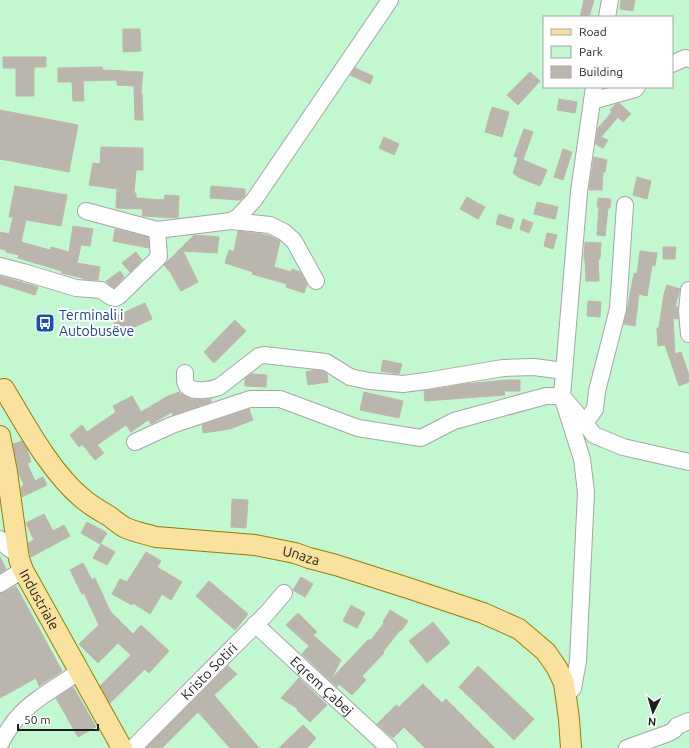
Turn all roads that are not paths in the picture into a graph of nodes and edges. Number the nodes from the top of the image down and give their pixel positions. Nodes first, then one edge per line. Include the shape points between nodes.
1 (390, 0) edge
2 (610, 0) edge
3 (607, 16) edge
4 (689, 59) edge
5 (673, 64) edge
6 (636, 88) edge
7 (593, 94) edge
8 (625, 205) dead end
9 (86, 211) dead end
10 (231, 221) junction
11 (157, 230) junction
12 (0, 266) edge
13 (316, 281) dead end
14 (689, 290) edge
15 (689, 334) edge
16 (564, 371) junction
17 (185, 373) dead end
18 (1, 388) edge
19 (562, 396) junction
20 (584, 422) junction
21 (0, 436) edge
22 (135, 442) dead end
23 (689, 462) edge
24 (0, 539) edge
25 (20, 562) junction
26 (0, 584) edge
27 (284, 593) dead end
28 (255, 624) junction
29 (80, 671) junction
30 (566, 696) junction
31 (689, 721) edge
32 (0, 744) edge
33 (122, 748) edge
34 (133, 748) edge
35 (387, 748) edge
36 (571, 748) edge
37 (626, 748) edge

1 - 10 street via 254,200
2 - 3 street
4 - 5 street via 685,58
6 - 7 street
7 - 16 street via 579,192
8 - 20 street via 618,309 595,409
9 - 11 street
10 - 11 street
10 - 13 street via 270,225 284,232 294,241
11 - 12 street via 159,257 115,298 101,290 76,288
14 - 15 street
16 - 17 street via 534,367 503,368 403,384 369,382 350,377 326,362 264,355 259,356 219,387 212,389 192,389 185,381
16 - 19 street
18 - 30 main road, Unaza via 68,484 81,497 126,528 156,537 255,545 295,553 483,613 519,629 546,652 564,683
19 - 20 street
19 - 22 street via 546,396 454,421 421,438 358,428 280,399 250,399 172,425
19 - 30 street via 582,459 586,492 578,661 573,688
20 - 23 street via 594,435 623,447
21 - 25 main road, Industriale
24 - 25 street
25 - 26 street
25 - 29 main road, Industriale
27 - 28 street, Kristo Sotiri
28 - 34 street, Kristo Sotiri
28 - 35 street, Eqrem Çabej
29 - 32 street via 27,708 7,731
29 - 33 main road, Industriale
30 - 36 main road, Unaza
31 - 37 street via 669,733

